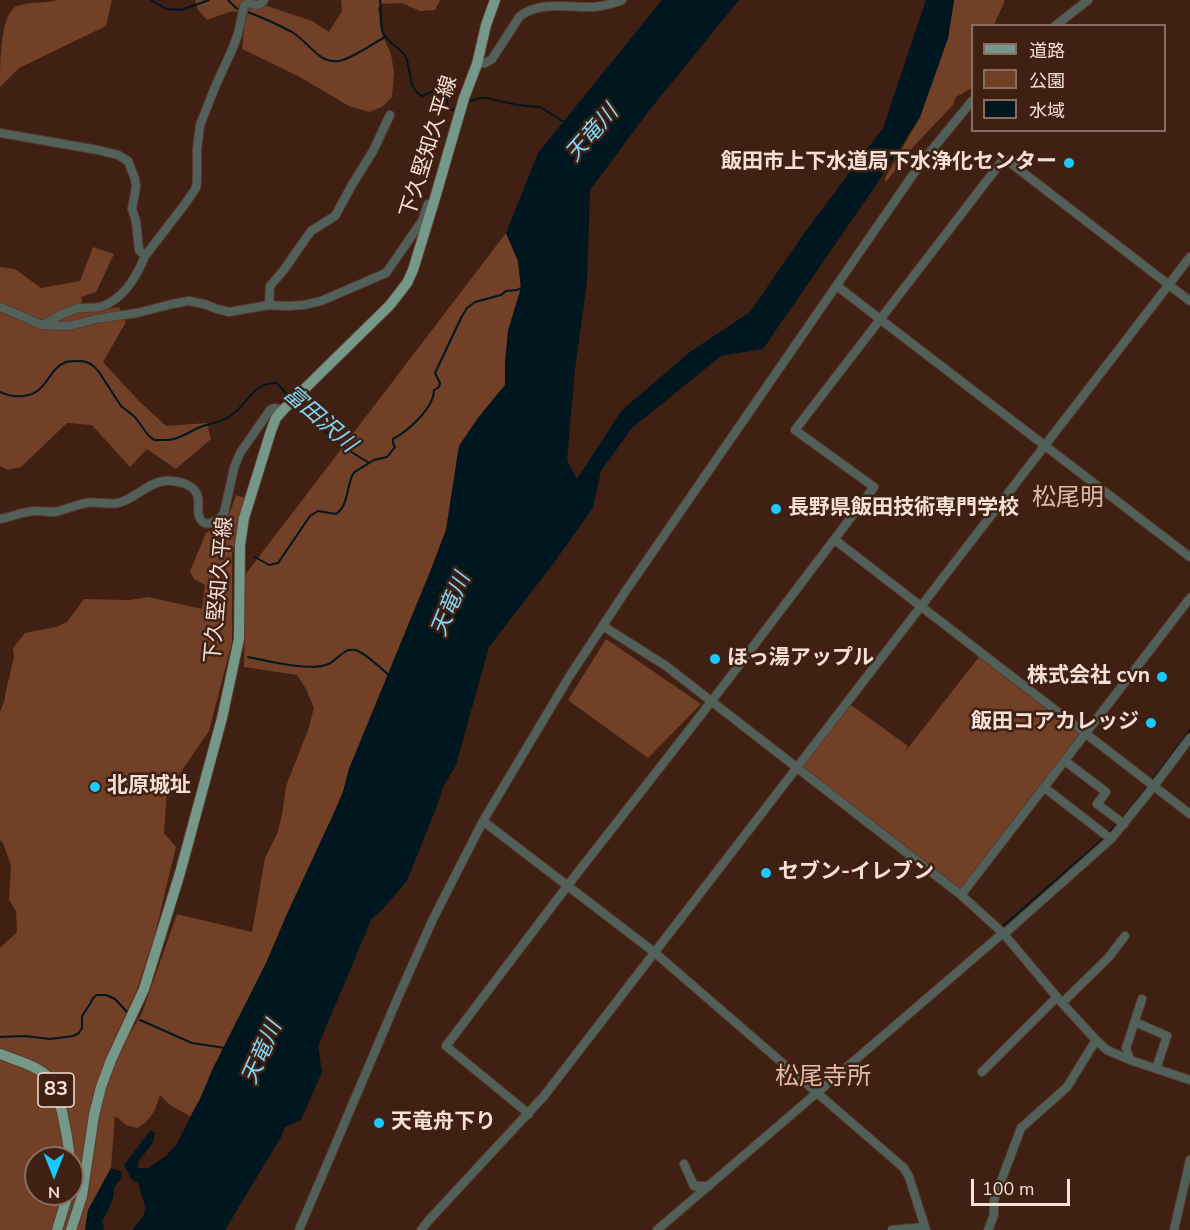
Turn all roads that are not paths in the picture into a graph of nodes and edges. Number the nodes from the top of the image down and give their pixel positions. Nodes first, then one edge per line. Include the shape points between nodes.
1 (264, 0) edge
2 (495, 0) edge
3 (622, 0) edge
4 (1088, 0) edge
5 (1058, 24) edge
6 (477, 64) junction
7 (971, 102) edge
8 (390, 115) dead end
9 (0, 133) edge
10 (435, 198) junction
11 (145, 256) junction
12 (1190, 257) edge
13 (1169, 284) junction
14 (837, 286) junction
15 (1190, 301) edge
16 (269, 304) junction
17 (0, 307) edge
18 (880, 319) junction
19 (42, 325) junction
20 (288, 404) junction
21 (1044, 446) junction
22 (0, 519) edge
23 (835, 540) junction
24 (1190, 557) edge
25 (1190, 598) edge
26 (921, 606) junction
27 (603, 626) junction
28 (711, 702) junction
29 (1086, 734) junction
30 (1190, 738) edge
31 (1065, 762) junction
32 (796, 768) junction
33 (1151, 784) junction
34 (1045, 788) junction
35 (1190, 814) edge
36 (483, 821) junction
37 (1124, 824) junction
38 (1111, 839) junction
39 (568, 885) junction
40 (961, 896) junction
41 (1003, 934) junction
42 (1125, 936) dead end
43 (654, 952) junction
44 (1142, 999) dead end
45 (1059, 1000) junction
46 (1135, 1022) junction
47 (1096, 1040) junction
48 (0, 1054) edge
49 (1130, 1060) junction
50 (1156, 1069) junction
51 (982, 1072) dead end
52 (1190, 1080) edge
53 (816, 1093) junction
54 (528, 1114) junction
55 (68, 1146) edge
56 (1190, 1160) edge
57 (684, 1164) dead end
58 (709, 1185) junction
59 (64, 1206) edge
60 (926, 1229) edge
61 (57, 1230) edge
62 (71, 1230) edge
63 (299, 1230) edge
64 (421, 1230) edge
65 (657, 1230) edge
66 (892, 1230) edge
67 (988, 1230) edge
68 (1174, 1230) edge

1 - 11 street via 257,5 248,3 243,10 232,50 200,125 196,188
2 - 6 main road, 下久堅知久平線
3 - 6 street via 595,7 562,5 527,11 492,59
4 - 5 street
6 - 10 main road, 下久堅知久平線
7 - 14 street via 921,163
8 - 16 street via 336,216 312,231 270,286
9 - 11 street via 98,150 128,161 135,179 132,209 139,250
10 - 16 street via 386,273 321,301 288,306
10 - 20 main road, 下久堅知久平線 via 413,270 402,290
11 - 19 street via 128,287 114,301 101,307 79,308
12 - 13 street
13 - 15 street
13 - 18 street via 1008,161 1002,161
13 - 21 street
14 - 18 street
14 - 27 street
16 - 19 street via 229,312 189,301 69,326
17 - 19 street
18 - 21 street
18 - 23 street via 795,430 874,488
20 - 22 street via 270,410 240,453 224,513 214,523 199,516 198,496 190,485 163,481 117,503 84,503 54,512 34,511
20 - 62 main road, 下久堅知久平線 via 276,418 244,518 239,639 222,718 144,989 101,1087 82,1196
21 - 24 street
21 - 26 street
23 - 26 street
23 - 28 street
25 - 29 street
26 - 29 street
26 - 32 street
27 - 28 street via 666,666
27 - 36 street via 568,677
28 - 32 street
28 - 39 street
29 - 31 street
29 - 33 street
30 - 33 street
31 - 34 street
31 - 37 street via 1106,792 1097,804
32 - 40 street
32 - 43 street
33 - 35 street
33 - 37 street
34 - 38 street
34 - 40 street
36 - 39 street
36 - 63 street via 433,919
37 - 38 street
38 - 41 street
39 - 43 street
39 - 54 street via 446,1046
40 - 41 street
41 - 45 street
41 - 53 street
42 - 45 street via 1108,958
43 - 53 street
43 - 54 street
44 - 46 street
45 - 47 street
45 - 51 street
46 - 49 street via 1126,1048
46 - 50 street via 1167,1036
47 - 49 street via 1107,1050
47 - 67 street via 1067,1087 1021,1128 994,1200
48 - 55 main road, 83 via 52,1081
49 - 50 street
50 - 52 street
53 - 58 street
53 - 60 street via 904,1168
54 - 64 street
56 - 68 street
57 - 58 street via 694,1186
58 - 65 street
59 - 61 main road
60 - 66 street

